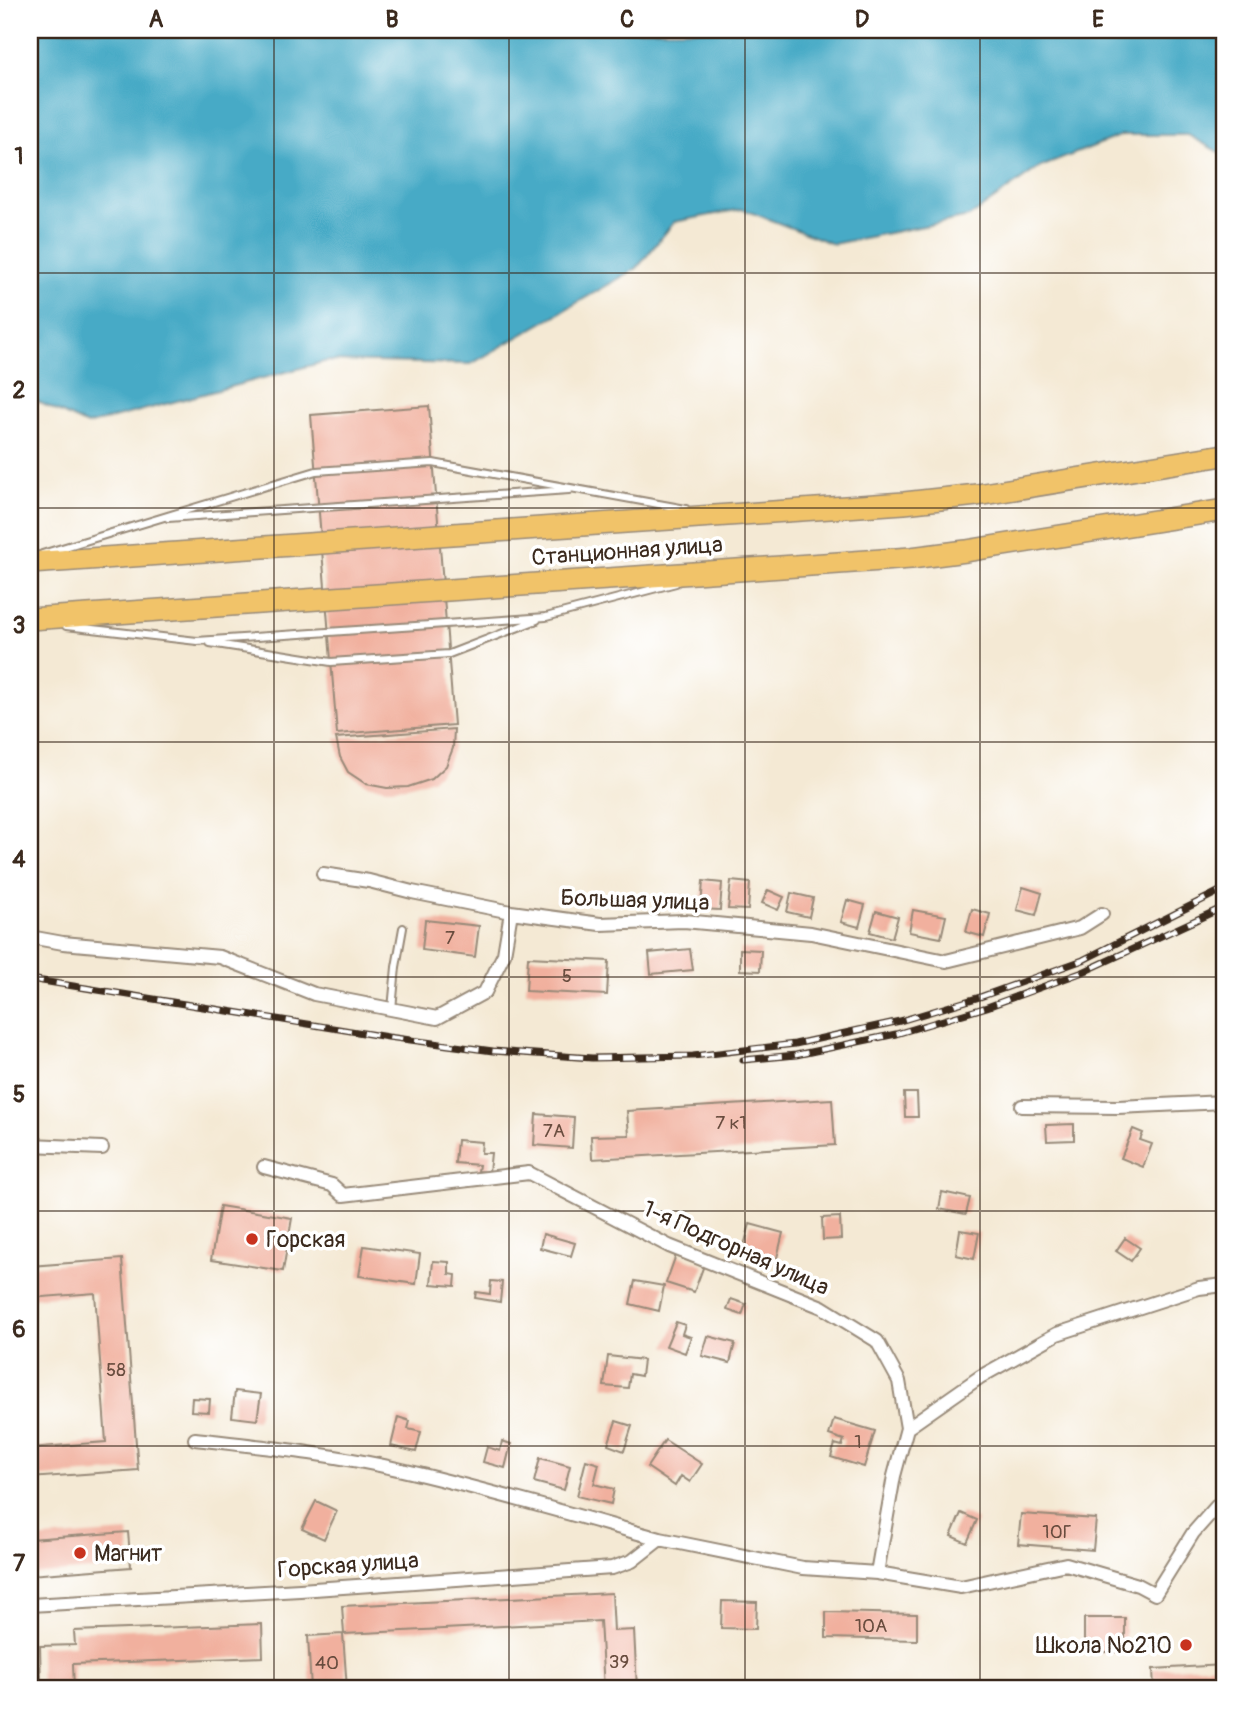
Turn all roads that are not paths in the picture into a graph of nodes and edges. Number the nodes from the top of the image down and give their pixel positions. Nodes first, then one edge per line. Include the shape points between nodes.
1 (1224, 455) edge
2 (578, 489) junction
3 (1224, 510) edge
4 (722, 516) junction
5 (156, 519) junction
6 (30, 557) edge
7 (30, 563) edge
8 (729, 570) junction
9 (546, 617) junction
10 (30, 621) edge
11 (197, 641) junction
12 (323, 874) dead end
13 (511, 912) junction
14 (1102, 914) dead end
15 (404, 928) dead end
16 (30, 937) edge
17 (392, 1009) junction
18 (1224, 1102) edge
19 (1022, 1106) dead end
20 (30, 1145) edge
21 (102, 1148) dead end
22 (264, 1167) dead end
23 (1224, 1285) edge
24 (907, 1428) junction
25 (195, 1439) dead end
26 (1224, 1498) edge
27 (660, 1539) junction
28 (877, 1573) junction
29 (30, 1605) edge

1 - 4 main road, Станционная улица via 977,495
2 - 4 lane
2 - 5 lane
2 - 5 lane via 433,463 340,469 316,471
3 - 8 main road, Станционная улица via 911,558
4 - 7 main road, Станционная улица
5 - 6 lane
8 - 9 lane
8 - 10 main road, Станционная улица
9 - 11 lane
9 - 11 lane via 437,655 331,662
10 - 11 lane
12 - 13 street, Большая улица
13 - 14 street, Большая улица via 600,924 684,921 811,933 946,961 1080,928
13 - 17 street via 503,954 485,992 437,1018
15 - 17 lane
16 - 17 street via 220,957 314,993
18 - 19 street
20 - 21 street
22 - 24 street, 1-я Подгорная улица via 332,1185 343,1195 529,1173 669,1246 822,1307 877,1341 899,1381
23 - 24 street via 1199,1288 1057,1334 981,1377
24 - 28 street, 1-я Подгорная улица
25 - 27 street via 400,1469
26 - 28 street via 1193,1533 1155,1594 1066,1564 961,1587
27 - 28 street via 803,1568
27 - 29 street, Горская улица via 632,1561 611,1568

